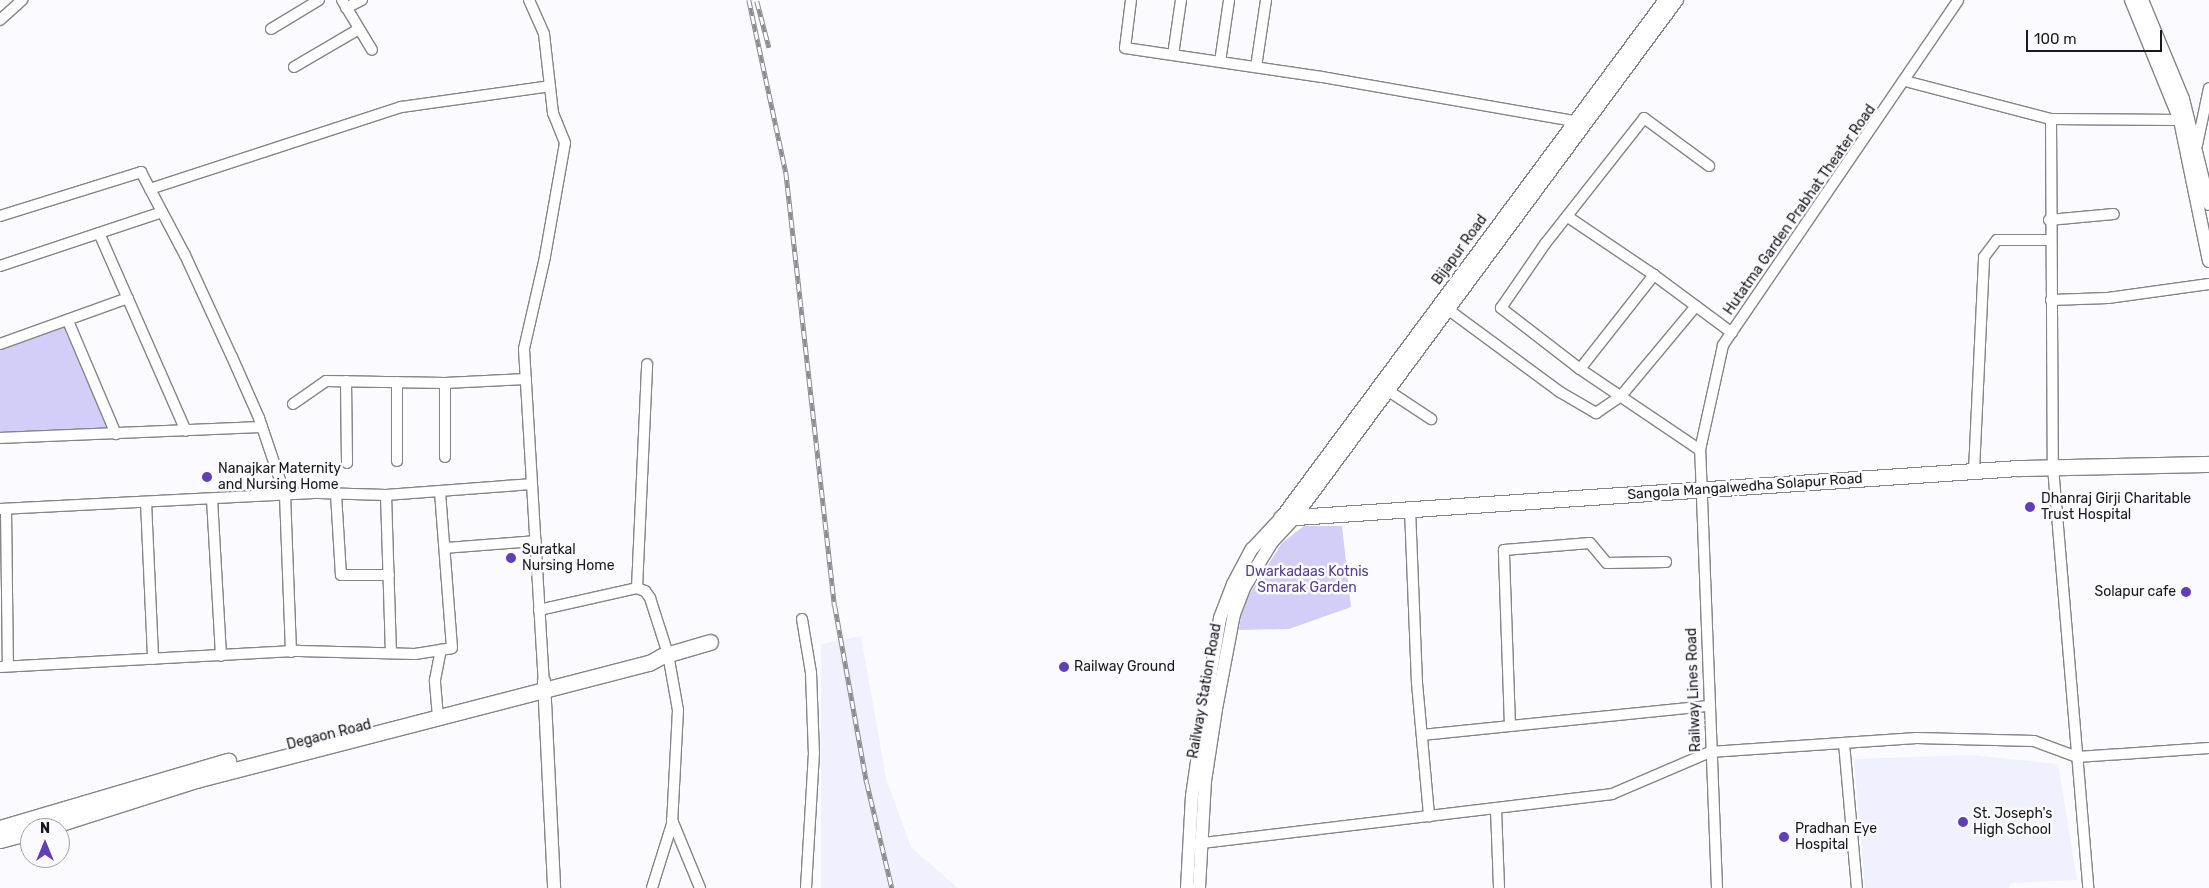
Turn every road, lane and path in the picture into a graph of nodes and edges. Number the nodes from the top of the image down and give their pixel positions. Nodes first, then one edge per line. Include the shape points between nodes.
1 (22, 0) edge
2 (319, 0) edge
3 (362, 0) edge
4 (529, 0) edge
5 (1131, 0) edge
6 (1181, 0) edge
7 (1229, 0) edge
8 (1266, 0) edge
9 (1665, 0) edge
10 (1677, 0) edge
11 (1958, 0) edge
12 (2131, 0) edge
13 (2142, 0) edge
14 (344, 4) edge
15 (0, 20) edge
16 (271, 29) dead end
17 (359, 29) junction
18 (372, 50) dead end
19 (1174, 55) junction
20 (1220, 62) junction
21 (294, 66) dead end
22 (1256, 67) junction
23 (1905, 81) junction
24 (550, 86) junction
25 (2209, 88) edge
26 (2051, 119) junction
27 (2180, 120) junction
28 (1574, 121) junction
29 (2206, 123) edge
30 (2197, 145) junction
31 (1708, 166) dead end
32 (150, 189) junction
33 (2209, 204) edge
34 (162, 212) junction
35 (2114, 214) dead end
36 (0, 216) edge
37 (1568, 217) junction
38 (2049, 220) junction
39 (99, 233) junction
40 (2050, 240) junction
41 (2209, 261) edge
42 (0, 266) edge
43 (1654, 275) junction
44 (2209, 284) edge
45 (128, 298) junction
46 (2051, 300) junction
47 (1443, 306) junction
48 (1696, 306) junction
49 (68, 320) junction
50 (1732, 333) junction
51 (0, 344) edge
52 (647, 364) dead end
53 (1580, 369) junction
54 (526, 379) junction
55 (346, 381) junction
56 (397, 382) junction
57 (445, 383) junction
58 (1388, 390) junction
59 (1621, 396) junction
60 (293, 404) dead end
61 (1431, 419) dead end
62 (262, 427) junction
63 (186, 431) junction
64 (116, 434) junction
65 (0, 438) edge
66 (1700, 450) junction
67 (446, 457) dead end
68 (397, 461) dead end
69 (348, 463) dead end
70 (2209, 464) edge
71 (2054, 467) junction
72 (1974, 471) junction
73 (531, 484) junction
74 (1701, 490) junction
75 (440, 492) junction
76 (336, 494) junction
77 (285, 495) junction
78 (386, 495) junction
79 (212, 499) junction
80 (146, 502) junction
81 (3, 509) edge
82 (1410, 510) junction
83 (1288, 518) junction
84 (536, 541) junction
85 (445, 548) junction
86 (1666, 562) dead end
87 (389, 575) junction
88 (637, 588) junction
89 (539, 610) junction
90 (802, 619) dead end
91 (710, 642) dead end
92 (441, 650) junction
93 (291, 652) junction
94 (391, 653) junction
95 (665, 655) junction
96 (221, 656) junction
97 (152, 659) junction
98 (4, 666) edge
99 (545, 685) junction
100 (1708, 706) junction
101 (437, 712) junction
102 (1510, 726) junction
103 (1422, 735) junction
104 (1844, 743) junction
105 (2209, 748) edge
106 (1710, 752) junction
107 (2077, 757) junction
108 (1496, 809) junction
109 (1429, 816) junction
110 (70, 820) edge
111 (672, 820) junction
112 (0, 828) edge
113 (20, 835) edge
114 (0, 840) edge
115 (1194, 844) junction
116 (554, 888) edge
117 (652, 888) edge
118 (700, 888) edge
119 (806, 888) edge
120 (1188, 888) edge
121 (1199, 888) edge
122 (1499, 888) edge
123 (1717, 888) edge
124 (1857, 888) edge
125 (2088, 888) edge

1 - 15 street
2 - 16 street
3 - 14 street
4 - 24 street via 544,34
5 - 19 street via 1125,48
6 - 19 street
7 - 20 street
8 - 22 street
9 - 28 main road, Bijapur Road
10 - 47 main road
11 - 23 street, Hutatma Garden Prabhat Theater Road
12 - 27 main road
13 - 30 main road via 2183,99
14 - 17 street
17 - 18 street
17 - 21 street
19 - 20 street
20 - 22 street
22 - 28 street
23 - 26 street
23 - 50 street, Hutatma Garden Prabhat Theater Road
24 - 32 street via 401,107
24 - 54 street via 553,113 565,143 545,256 529,318 524,349
25 - 29 street
26 - 27 street
26 - 38 street
27 - 41 main road
28 - 47 main road, Bijapur Road
29 - 30 street
30 - 33 main road
31 - 37 street via 1644,118
32 - 34 street
32 - 36 street via 141,172
34 - 39 street
34 - 62 street
35 - 38 street
37 - 43 street
37 - 53 street via 1501,308
38 - 40 street
39 - 42 street
39 - 45 street
40 - 46 street
40 - 72 street via 1997,240 1984,257
43 - 48 street
43 - 53 street
44 - 46 street via 2108,298
45 - 49 street
45 - 63 street
46 - 71 street
47 - 58 main road
47 - 59 street via 1560,392 1596,412
47 - 83 main road, Bijapur Road
48 - 50 street
48 - 59 street
49 - 51 street
49 - 64 street
50 - 66 street, Hutatma Garden Prabhat Theater Road via 1724,345
52 - 88 street
53 - 59 street
54 - 57 street
54 - 73 street
55 - 56 street
55 - 60 street via 326,381
55 - 69 street
56 - 57 street
56 - 68 street
57 - 67 street
58 - 61 street
58 - 83 main road
59 - 66 street
62 - 63 street
62 - 77 street
63 - 64 street
64 - 65 street
66 - 74 street, Hutatma Garden Prabhat Theater Road
70 - 71 highway, Sangola Mangalwedha Solapur Road
71 - 72 highway, Sangola Mangalwedha Solapur Road
71 - 107 street
72 - 74 highway, Sangola Mangalwedha Solapur Road
73 - 75 street
73 - 84 street
74 - 82 highway, Sangola Mangalwedha Solapur Road
74 - 100 street, Railway Lines Road
75 - 78 street
75 - 85 street
76 - 77 street
76 - 78 street
76 - 87 street via 341,576
77 - 79 street
77 - 93 street
78 - 87 street
79 - 80 street
79 - 96 street
80 - 81 street
80 - 97 street
81 - 98 street
82 - 83 highway, Sangola Mangalwedha Solapur Road
82 - 103 street
83 - 115 main road, Railway Station Road via 1252,549 1226,597 1205,707
84 - 85 street
84 - 89 street
85 - 92 street via 452,648
86 - 102 street via 1607,563 1590,544 1504,550
87 - 94 street
88 - 89 street
88 - 95 street via 650,598
89 - 99 street
90 - 119 street via 811,673 814,753
91 - 95 highway, Degaon Road
92 - 94 street
92 - 101 street via 435,680
93 - 94 street
93 - 96 street
95 - 99 highway, Degaon Road via 648,655
95 - 111 street via 678,710
96 - 97 street
97 - 98 street
99 - 101 highway, Degaon Road
99 - 116 main road
100 - 102 street
100 - 106 street, Railway Lines Road
101 - 110 highway, Degaon Road via 196,780
101 - 112 highway, Degaon Road via 193,770
102 - 103 street
103 - 109 street
104 - 106 street
104 - 107 street via 1917,738 2001,739 2034,741
104 - 124 street
105 - 107 street
106 - 108 street via 1612,794
106 - 123 street, Railway Lines Road
107 - 125 street
108 - 109 street
108 - 122 street
109 - 115 street
111 - 117 street via 668,846
111 - 118 street
113 - 114 highway
115 - 120 main road, Railway Station Road
115 - 121 main road, Railway Station Road

